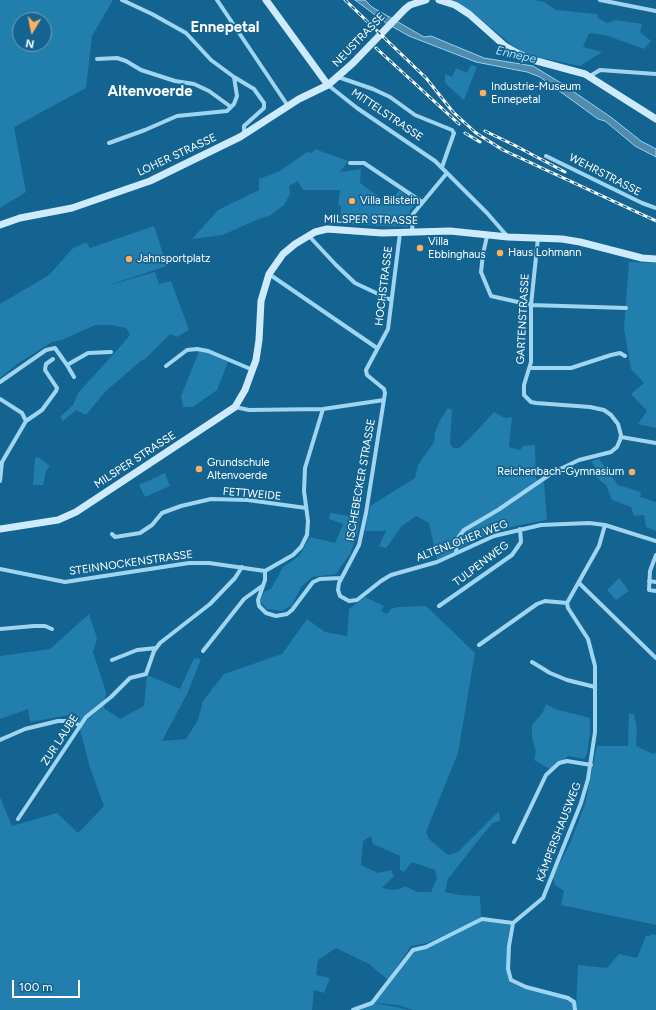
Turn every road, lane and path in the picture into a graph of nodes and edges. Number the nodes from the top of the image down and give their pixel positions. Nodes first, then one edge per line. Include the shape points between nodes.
1 (122, 0) edge
2 (217, 0) edge
3 (266, 0) edge
4 (426, 0) edge
5 (439, 0) edge
6 (600, 0) edge
7 (656, 11) edge
8 (97, 59) dead end
9 (656, 74) edge
10 (590, 76) junction
11 (234, 77) junction
12 (338, 78) junction
13 (328, 86) junction
14 (288, 106) junction
15 (231, 108) junction
16 (656, 119) edge
17 (244, 135) junction
18 (109, 143) dead end
19 (546, 156) dead end
20 (350, 163) dead end
21 (442, 167) junction
22 (447, 173) junction
23 (422, 202) junction
24 (656, 208) edge
25 (0, 225) edge
26 (412, 232) junction
27 (400, 233) junction
28 (308, 235) junction
29 (487, 236) junction
30 (508, 238) junction
31 (538, 238) junction
32 (656, 259) edge
33 (269, 274) junction
34 (391, 300) junction
35 (531, 305) junction
36 (626, 308) dead end
37 (377, 348) junction
38 (111, 352) dead end
39 (624, 356) dead end
40 (53, 359) dead end
41 (67, 365) junction
42 (166, 366) dead end
43 (530, 368) junction
44 (253, 370) junction
45 (74, 377) dead end
46 (0, 382) edge
47 (0, 399) edge
48 (384, 400) junction
49 (235, 406) junction
50 (323, 409) junction
51 (26, 420) junction
52 (621, 437) junction
53 (656, 443) edge
54 (1, 461) edge
55 (0, 481) edge
56 (306, 508) junction
57 (605, 525) junction
58 (0, 529) edge
59 (520, 529) junction
60 (112, 534) dead end
61 (656, 541) edge
62 (456, 553) junction
63 (656, 556) edge
64 (242, 567) junction
65 (0, 569) edge
66 (265, 571) junction
67 (341, 578) junction
68 (649, 581) junction
69 (656, 582) edge
70 (579, 583) junction
71 (262, 586) junction
72 (656, 590) edge
73 (567, 603) junction
74 (439, 606) dead end
75 (0, 629) edge
76 (52, 629) dead end
77 (479, 645) dead end
78 (156, 648) junction
79 (202, 651) dead end
80 (656, 658) edge
81 (112, 660) dead end
82 (532, 662) dead end
83 (595, 687) junction
84 (79, 726) junction
85 (0, 740) edge
86 (591, 765) junction
87 (18, 819) dead end
88 (514, 842) dead end
89 (513, 923) junction
90 (353, 1010) edge
91 (575, 1010) edge

1 - 11 street via 186,33 211,60
2 - 14 street
3 - 13 street, MITTELSTRASSE
4 - 12 street, NEUSTRASSE via 410,5 395,18
5 - 10 street via 455,5 469,14 505,46 517,53
6 - 7 street
8 - 15 street via 117,58 141,70 194,84 209,91
9 - 10 street via 600,70
10 - 16 street
11 - 15 street via 237,96
11 - 17 street via 254,89 264,102 263,111 244,126
12 - 13 street, NEUSTRASSE
12 - 21 street via 373,89 390,97 419,117 452,130 454,132
13 - 14 street, LOHER STRASSE
13 - 21 street, MITTELSTRASSE
14 - 17 street, LOHER STRASSE
15 - 18 street via 223,112 177,116
17 - 25 street, LOHER STRASSE via 150,182 72,208 20,218
19 - 24 street, WEHRSTRASSE
20 - 23 street via 364,163
21 - 22 street, MITTELSTRASSE
22 - 23 street
22 - 30 street, MITTELSTRASSE
23 - 26 street via 413,214
26 - 27 street, MILSPER STRASSE
26 - 29 street, MILSPER STRASSE via 450,231
27 - 28 street, MILSPER STRASSE via 326,229
27 - 34 street, HOCHSTRASSE
28 - 33 street, MILSPER STRASSE via 283,254
28 - 34 street via 355,283
29 - 30 street, MILSPER STRASSE
29 - 35 street via 481,272 491,296
30 - 31 street, MILSPER STRASSE
31 - 32 street, MILSPER STRASSE via 580,242 642,258
31 - 35 street, GARTENSTRASSE
33 - 37 street
33 - 44 street, MILSPER STRASSE via 263,294 258,349
34 - 37 street, HOCHSTRASSE via 388,329
35 - 36 street
35 - 43 street, GARTENSTRASSE
37 - 48 street, HOCHSTRASSE via 366,373 384,389
38 - 41 street via 88,353
39 - 43 street via 620,353 611,355 571,368
40 - 51 street via 46,364 45,370 57,388 56,391 42,410
41 - 45 street
41 - 46 street via 55,348 46,350
42 - 44 street via 186,350 197,349 208,350
43 - 52 street, GARTENSTRASSE via 523,391 528,399 536,404 604,410 616,421
44 - 49 street, MILSPER STRASSE
47 - 51 street via 22,413
48 - 50 street
48 - 67 street, ISCHEBECKER STRASSE via 363,532 356,553
49 - 50 street via 255,410
49 - 58 street, MILSPER STRASSE via 76,512 58,520
50 - 56 street via 305,468
51 - 54 street
52 - 53 street
52 - 62 street via 617,447 611,452 579,460 552,473 464,530 457,539
54 - 55 street
56 - 60 street, FETTWEIDE via 248,500 211,499 162,513 152,525 140,533 116,537
56 - 66 street via 308,521 301,547 293,555
57 - 59 street, ALTENLOHER WEG via 551,524
57 - 61 street
57 - 70 street via 599,546
59 - 62 street, ALTENLOHER WEG via 494,536
59 - 74 street, TULPENWEG via 521,542 512,555
62 - 67 street, ALTENLOHER WEG via 437,562 391,575 361,598 349,601 342,598 339,593
63 - 68 street
64 - 65 street, STEINNOCKENSTRASSE via 189,563 65,582
64 - 66 street, STEINNOCKENSTRASSE
64 - 78 street, ZUR LAUBE via 210,604
66 - 71 street
67 - 71 street via 313,582 292,610 281,616 270,615 259,606 258,595
68 - 69 street
68 - 72 street via 649,590
70 - 73 street
70 - 80 street
71 - 79 street via 244,599
73 - 77 street via 545,601 537,604
73 - 83 street, KÄMPERSHAUSWEG via 592,650
75 - 76 street via 34,626
78 - 81 street via 137,650
78 - 84 street, ZUR LAUBE via 146,674 130,678
82 - 83 street via 567,680
83 - 86 street, KÄMPERSHAUSWEG via 595,732
84 - 85 street via 70,721 58,721 25,729
84 - 87 street, ZUR LAUBE
86 - 88 street via 567,761 559,763 546,775
86 - 89 street, KÄMPERSHAUSWEG via 581,803 543,898
89 - 90 street via 482,919 426,947 413,950 372,1003
89 - 91 street via 508,969 511,980 526,987 568,998 574,1002

